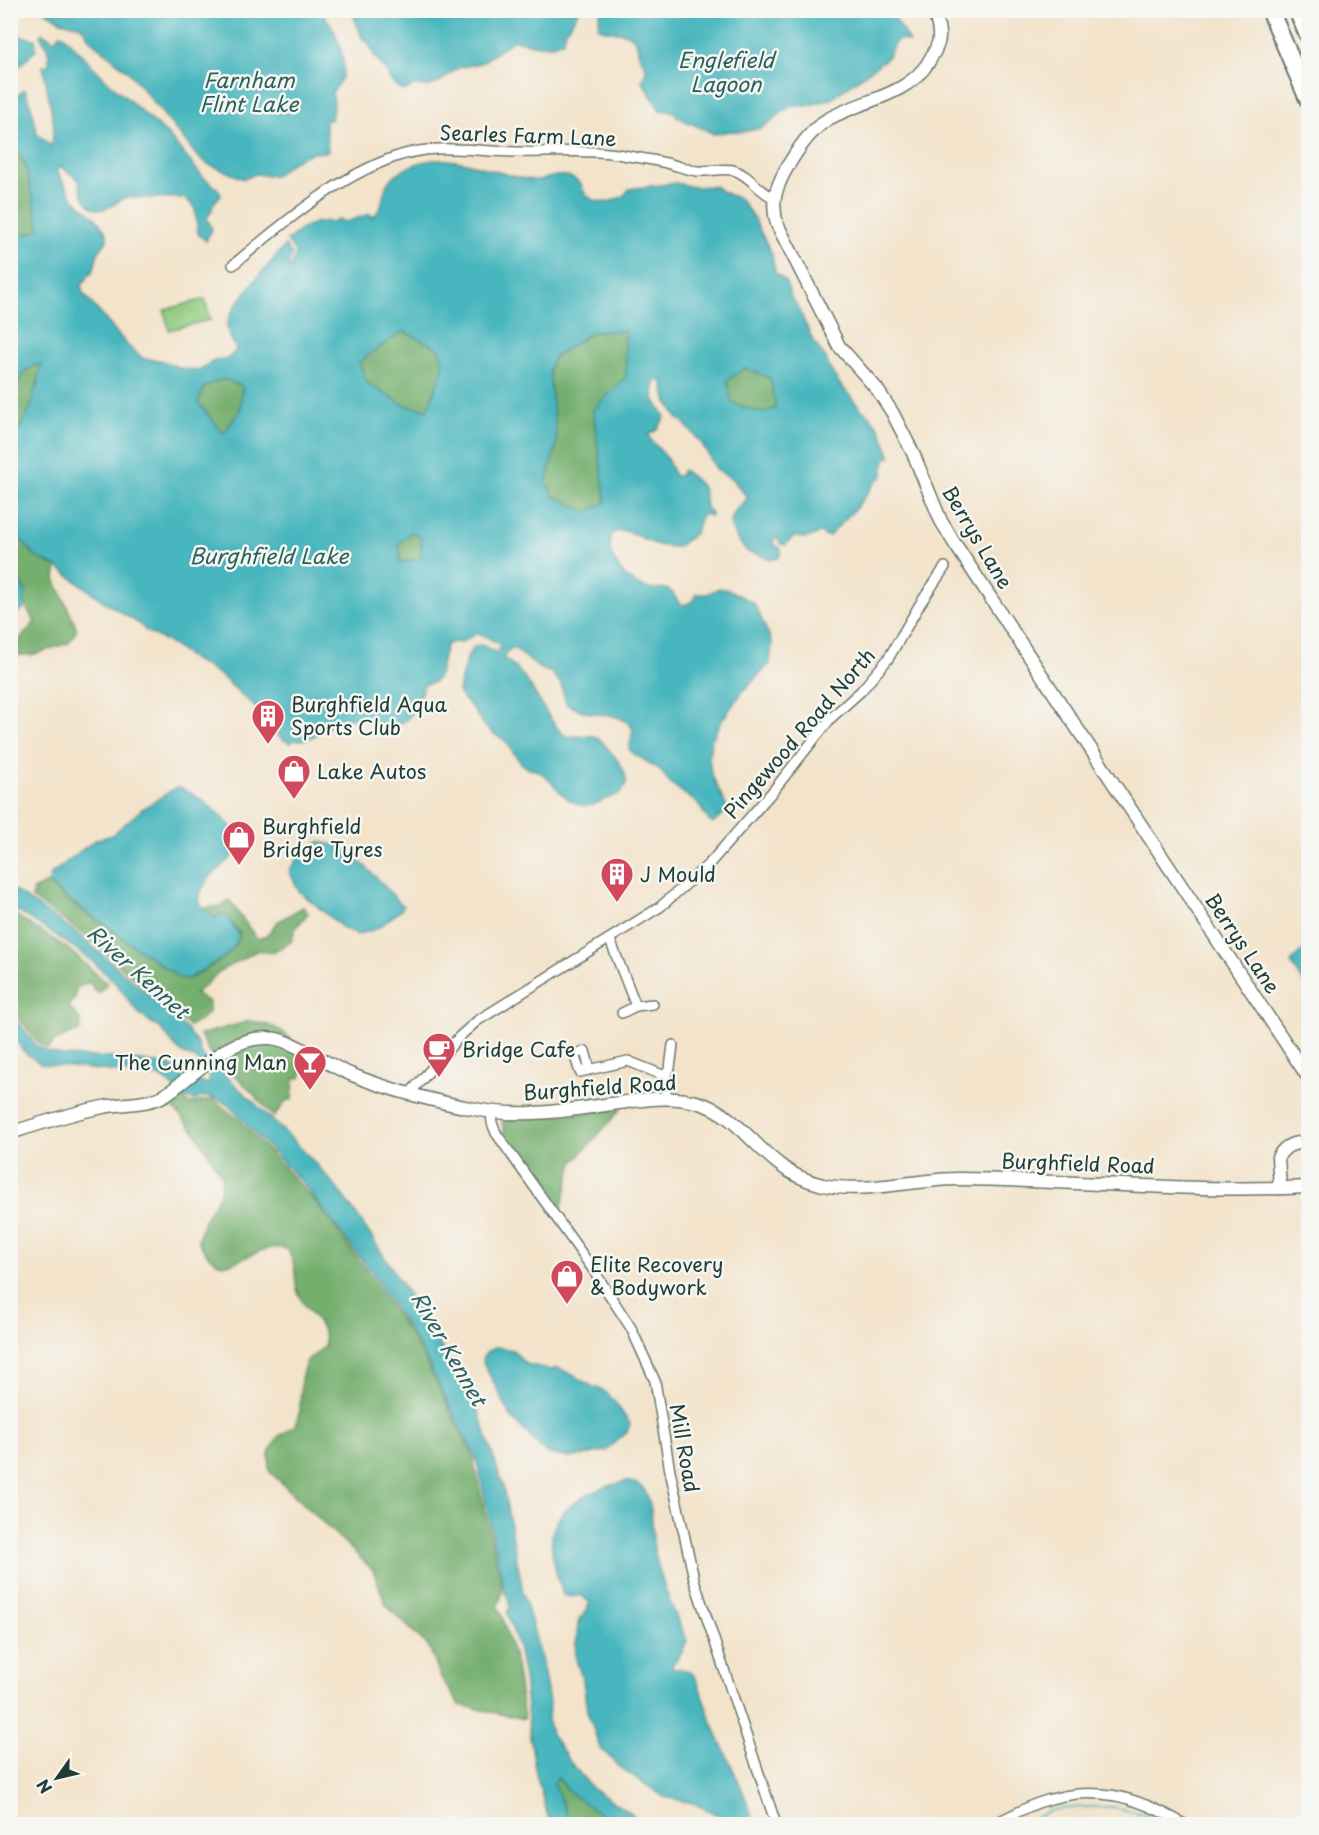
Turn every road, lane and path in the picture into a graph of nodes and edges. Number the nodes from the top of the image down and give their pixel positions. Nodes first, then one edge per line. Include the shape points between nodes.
1 (934, 10) edge
2 (1270, 10) edge
3 (1297, 10) edge
4 (1308, 35) edge
5 (1308, 99) edge
6 (774, 198) junction
7 (233, 265) dead end
8 (945, 573) dead end
9 (610, 940) junction
10 (653, 1004) dead end
11 (636, 1006) junction
12 (622, 1013) dead end
13 (673, 1045) dead end
14 (590, 1070) dead end
15 (665, 1076) junction
16 (1308, 1077) edge
17 (410, 1093) junction
18 (666, 1098) junction
19 (491, 1112) junction
20 (10, 1133) edge
21 (1308, 1142) edge
22 (1308, 1187) edge
23 (1280, 1188) junction
24 (776, 1824) edge
25 (992, 1824) edge
26 (1184, 1824) edge

1 - 6 street via 939,35 936,50 925,67 895,91 824,122 789,163
2 - 5 highway
3 - 4 highway
6 - 7 street, Searles Farm Lane via 733,170 696,171 664,162 576,151 499,152 454,147 425,150 396,156 333,188
6 - 16 street, Berrys Lane via 777,224 828,326 892,412 953,541
8 - 9 street, Pingewood Road North via 920,604 888,659 861,691 831,717 716,856 660,908
9 - 11 street
9 - 17 street, Pingewood Road North via 477,1021
10 - 11 street
11 - 12 street
13 - 15 street
14 - 15 street via 628,1061
15 - 18 street
17 - 19 street, Burghfield Road
17 - 20 street, Burghfield Road via 348,1074 274,1038 254,1039 218,1053 157,1098 84,1111
18 - 19 street, Burghfield Road via 549,1113
18 - 23 street, Burghfield Road via 700,1103 719,1112 787,1170 823,1185 850,1188 982,1179
19 - 24 street, Mill Road via 496,1133 631,1328 655,1381 670,1472 695,1582
21 - 23 street via 1285,1147 1278,1157
22 - 23 street, Burghfield Road
25 - 26 street via 1051,1799 1112,1794 1146,1804

